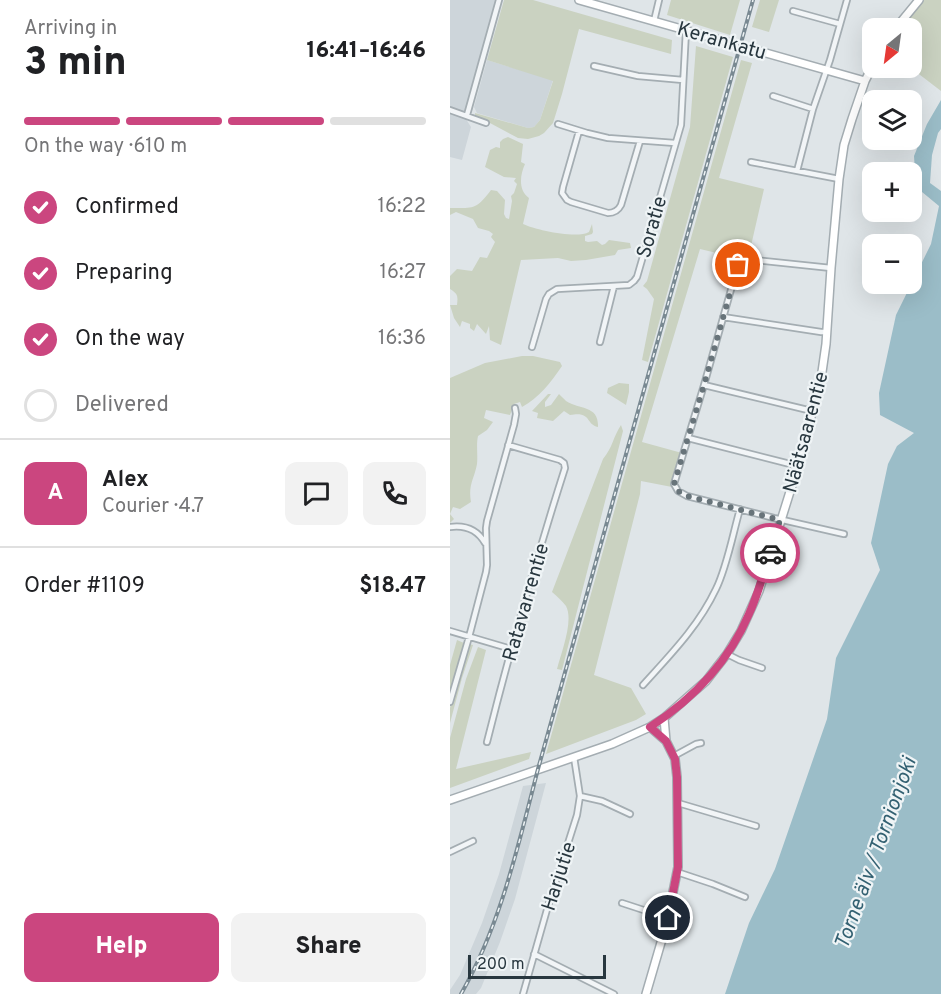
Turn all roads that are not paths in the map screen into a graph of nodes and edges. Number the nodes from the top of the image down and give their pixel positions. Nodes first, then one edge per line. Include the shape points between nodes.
1 (499, 0) edge
2 (579, 0) edge
3 (659, 0) edge
4 (847, 0) edge
5 (919, 0) edge
6 (793, 11) dead end
7 (904, 18) edge
8 (654, 21) junction
9 (840, 24) junction
10 (686, 30) junction
11 (594, 66) dead end
12 (826, 69) junction
13 (866, 78) edge
14 (683, 80) junction
15 (865, 81) junction
16 (773, 96) dead end
17 (813, 109) junction
18 (450, 110) edge
19 (467, 115) junction
20 (486, 123) dead end
21 (558, 124) dead end
22 (579, 131) junction
23 (640, 141) junction
24 (675, 143) junction
25 (752, 162) dead end
26 (797, 171) junction
27 (839, 179) junction
28 (831, 268) junction
29 (614, 286) junction
30 (723, 317) junction
31 (827, 332) junction
32 (600, 342) dead end
33 (532, 347) dead end
34 (704, 385) junction
35 (515, 408) dead end
36 (813, 411) junction
37 (688, 438) junction
38 (508, 445) junction
39 (798, 466) junction
40 (740, 509) junction
41 (780, 520) junction
42 (450, 527) edge
43 (844, 534) dead end
44 (486, 545) junction
45 (450, 631) edge
46 (469, 637) junction
47 (511, 649) junction
48 (727, 654) junction
49 (762, 668) dead end
50 (642, 685) dead end
51 (450, 702) edge
52 (664, 718) junction
53 (650, 727) junction
54 (666, 741) junction
55 (487, 742) dead end
56 (701, 743) dead end
57 (674, 756) junction
58 (574, 757) junction
59 (580, 796) junction
60 (450, 800) edge
61 (678, 803) junction
62 (630, 814) dead end
63 (756, 826) dead end
64 (473, 841) dead end
65 (450, 852) edge
66 (677, 872) junction
67 (745, 897) dead end
68 (622, 903) dead end
69 (668, 918) junction
70 (534, 954) junction
71 (523, 994) edge
72 (614, 994) edge
73 (646, 994) edge

1 - 19 street
2 - 8 street, Kerankatu
3 - 8 street
4 - 9 street
5 - 7 street
6 - 9 street
8 - 10 street, Kerankatu
9 - 12 street
10 - 12 street, Kerankatu
10 - 14 street, Soratie
11 - 14 street via 638,76
12 - 15 street, Kerankatu
12 - 17 street
13 - 15 street, Näätsaarentie
14 - 24 street, Soratie via 681,125
15 - 27 street, Näätsaarentie via 844,146
16 - 17 street
17 - 26 street
18 - 19 street
19 - 20 street
21 - 22 street
22 - 23 street
22 - 23 street via 563,196 608,213 617,211 621,205
23 - 24 street
24 - 29 street, Soratie via 637,277 629,285
25 - 26 street
26 - 27 street
27 - 28 street, Näätsaarentie
28 - 30 street via 745,259 738,265
28 - 31 street, Näätsaarentie
29 - 32 street
29 - 33 street, Soratie via 552,291
30 - 31 street
30 - 34 street
31 - 36 street, Näätsaarentie
34 - 36 street
34 - 37 street
35 - 38 street
36 - 39 street, Näätsaarentie
37 - 39 street
37 - 40 street via 674,484 678,491
38 - 44 street via 487,520
38 - 47 street, Ratavarrentie via 560,460 565,468
39 - 41 street, Näätsaarentie
40 - 41 street
40 - 50 street via 717,588 706,609
41 - 43 street
41 - 48 street, Näätsaarentie via 759,591
42 - 44 street via 468,527
44 - 46 street via 486,572
45 - 46 street
46 - 47 street
46 - 51 street
47 - 55 street, Ratavarrentie
48 - 49 street
48 - 52 street, Näätsaarentie via 706,681
52 - 53 street, Näätsaarentie
52 - 54 street
53 - 54 street
53 - 58 street, Näätsaarentie
54 - 57 street
56 - 57 street
57 - 61 street
58 - 59 street, Harjutie
58 - 60 street, Näätsaarentie
59 - 62 street
59 - 70 street, Harjutie
61 - 63 street
61 - 66 street
64 - 65 street
66 - 67 street
66 - 69 street
68 - 69 street
69 - 73 street
70 - 71 street, Harjutie
70 - 72 street

